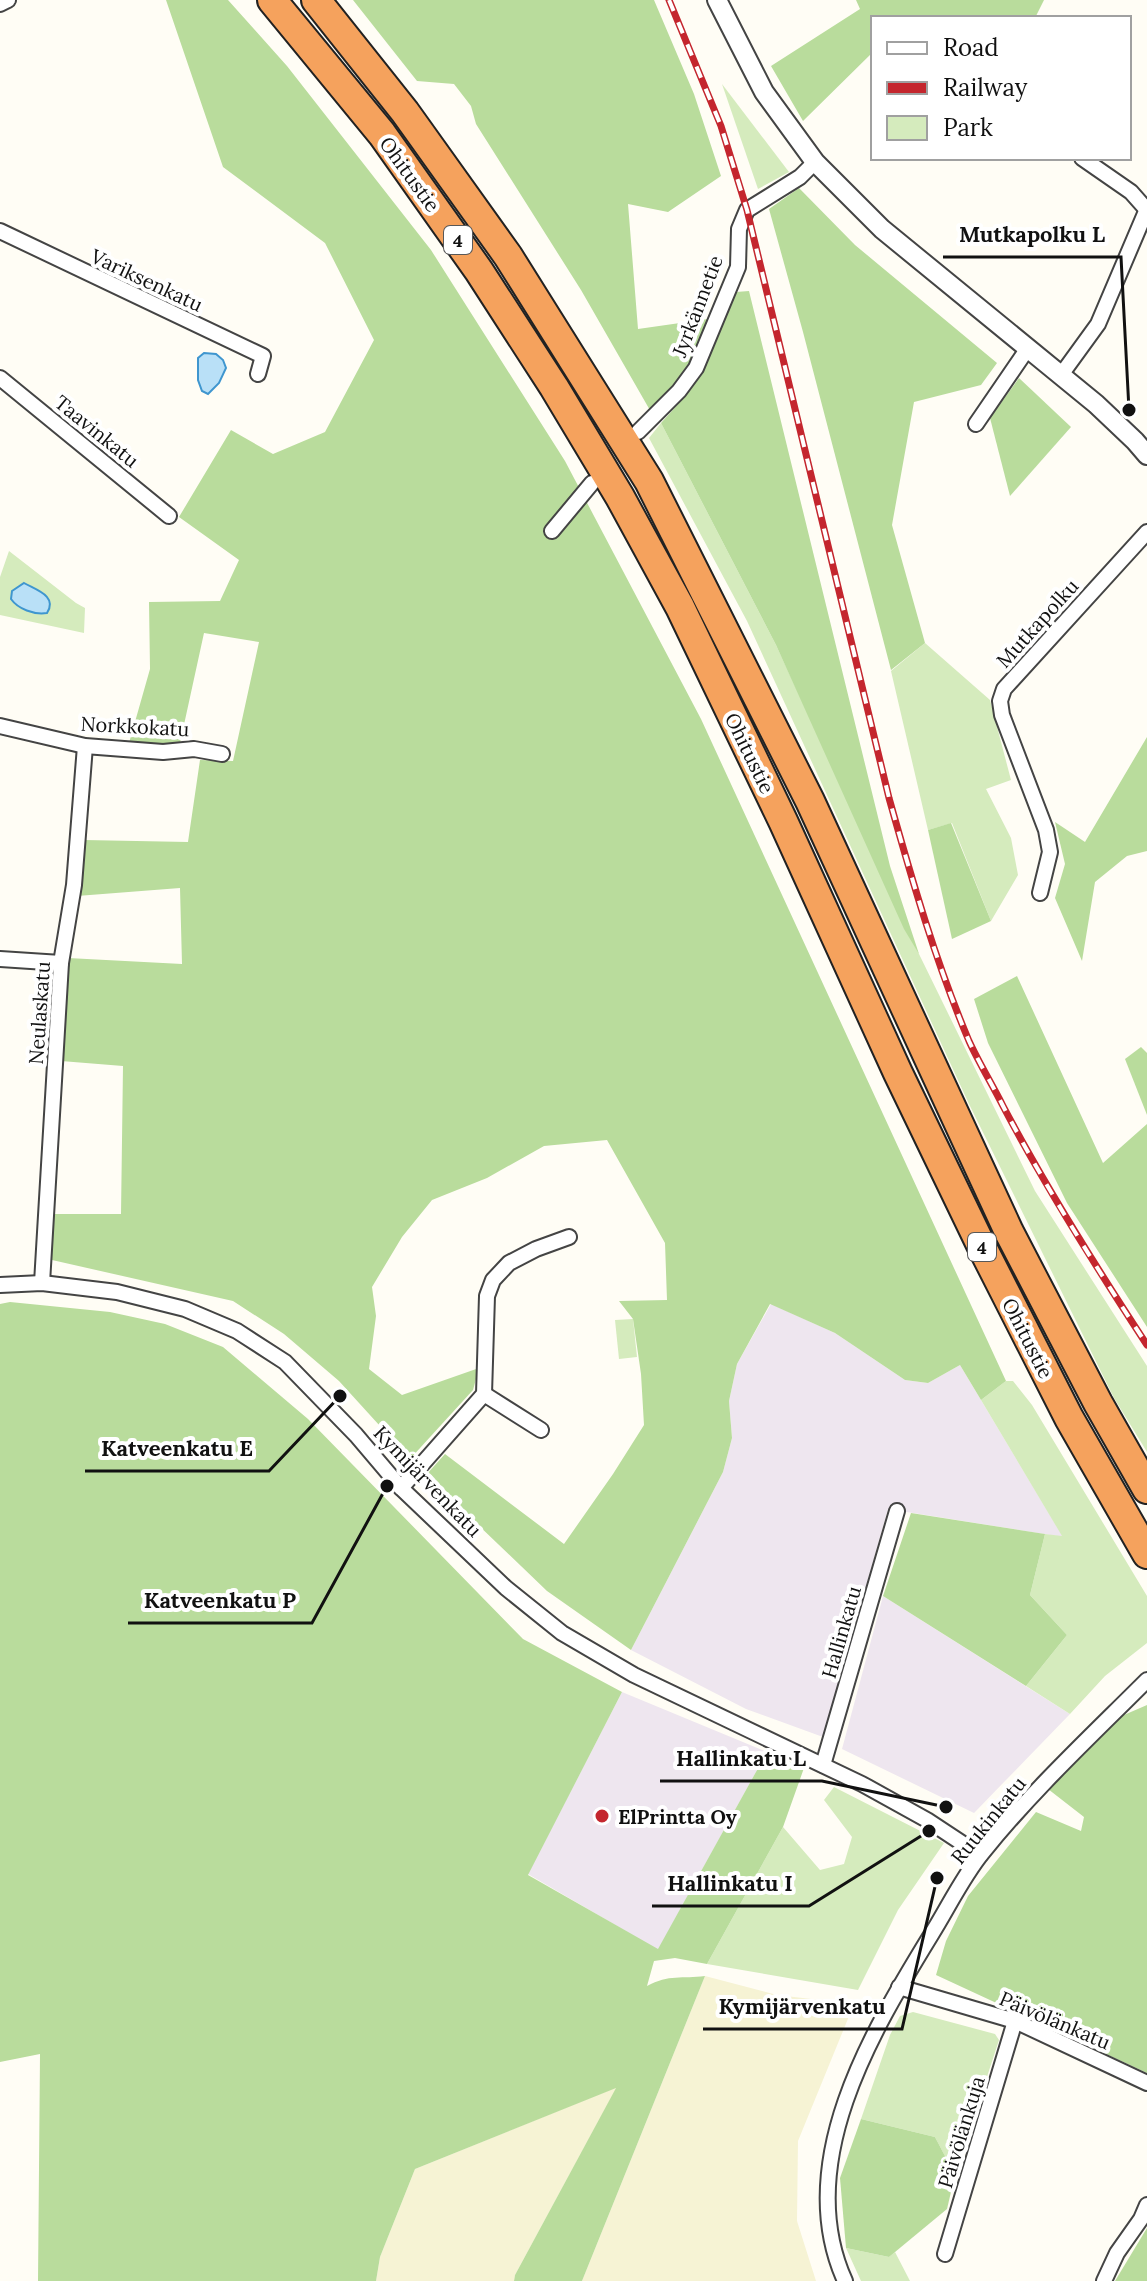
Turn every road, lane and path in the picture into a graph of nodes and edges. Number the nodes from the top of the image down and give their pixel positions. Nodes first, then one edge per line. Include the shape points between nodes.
1 (8, 0) edge
2 (272, 0) edge
3 (316, 0) edge
4 (717, 0) edge
5 (0, 4) edge
6 (1085, 160) edge
7 (815, 162) junction
8 (1147, 210) edge
9 (0, 231) edge
10 (1028, 348) junction
11 (258, 374) dead end
12 (1061, 375) junction
13 (0, 378) edge
14 (976, 424) dead end
15 (638, 432) dead end
16 (1143, 443) edge
17 (592, 483) dead end
18 (169, 516) dead end
19 (552, 531) dead end
20 (1147, 532) edge
21 (0, 726) edge
22 (85, 746) junction
23 (222, 754) dead end
24 (1040, 893) dead end
25 (0, 959) edge
26 (61, 963) junction
27 (569, 1237) dead end
28 (42, 1283) junction
29 (0, 1285) edge
30 (484, 1394) junction
31 (541, 1430) dead end
32 (401, 1488) junction
33 (1147, 1489) edge
34 (897, 1511) dead end
35 (1147, 1554) edge
36 (1147, 1680) edge
37 (823, 1765) junction
38 (980, 1855) junction
39 (899, 1987) junction
40 (1015, 2021) junction
41 (1147, 2083) edge
42 (1147, 2205) edge
43 (945, 2254) dead end
44 (845, 2281) edge
45 (1104, 2281) edge

1 - 5 street
2 - 35 highway, Ohitustie / 4 via 382,134 479,271 620,497 680,607 982,1247 1069,1418
3 - 33 highway, Ohitustie / 4 via 508,256 649,481 810,801 1009,1232
4 - 7 street via 764,92
6 - 8 street
7 - 10 street via 882,229
7 - 15 street, Jyrkännetie via 747,210 739,229 738,267 696,368
8 - 12 street via 1098,324
9 - 11 street, Variksenkatu via 263,356
10 - 12 street
10 - 14 street
12 - 16 street
13 - 18 street, Taavinkatu
17 - 19 street
20 - 24 street, Mutkapolku via 1004,689 1000,701 1046,830 1050,852
21 - 22 street, Norkkokatu
22 - 23 street, Norkkokatu
22 - 26 street, Neulaskatu via 74,885
25 - 26 street
26 - 28 street, Neulaskatu
27 - 30 street via 509,1263 493,1280 487,1296
28 - 29 street, Kymijärvenkatu
28 - 32 street, Kymijärvenkatu via 117,1292 185,1309 237,1331 285,1362
30 - 31 street
30 - 32 street
32 - 37 street, Kymijärvenkatu via 506,1588 562,1633 634,1675
34 - 37 street, Hallinkatu
36 - 38 street, Ruukinkatu via 1034,1792
37 - 38 street, Kymijärvenkatu via 927,1820
38 - 39 street, Ruukinkatu
39 - 40 street, Päivölänkatu
39 - 44 street, Ruukinkatu via 835,2132 827,2201
40 - 41 street, Päivölänkatu
40 - 43 street, Päivölänkuja
42 - 45 street

